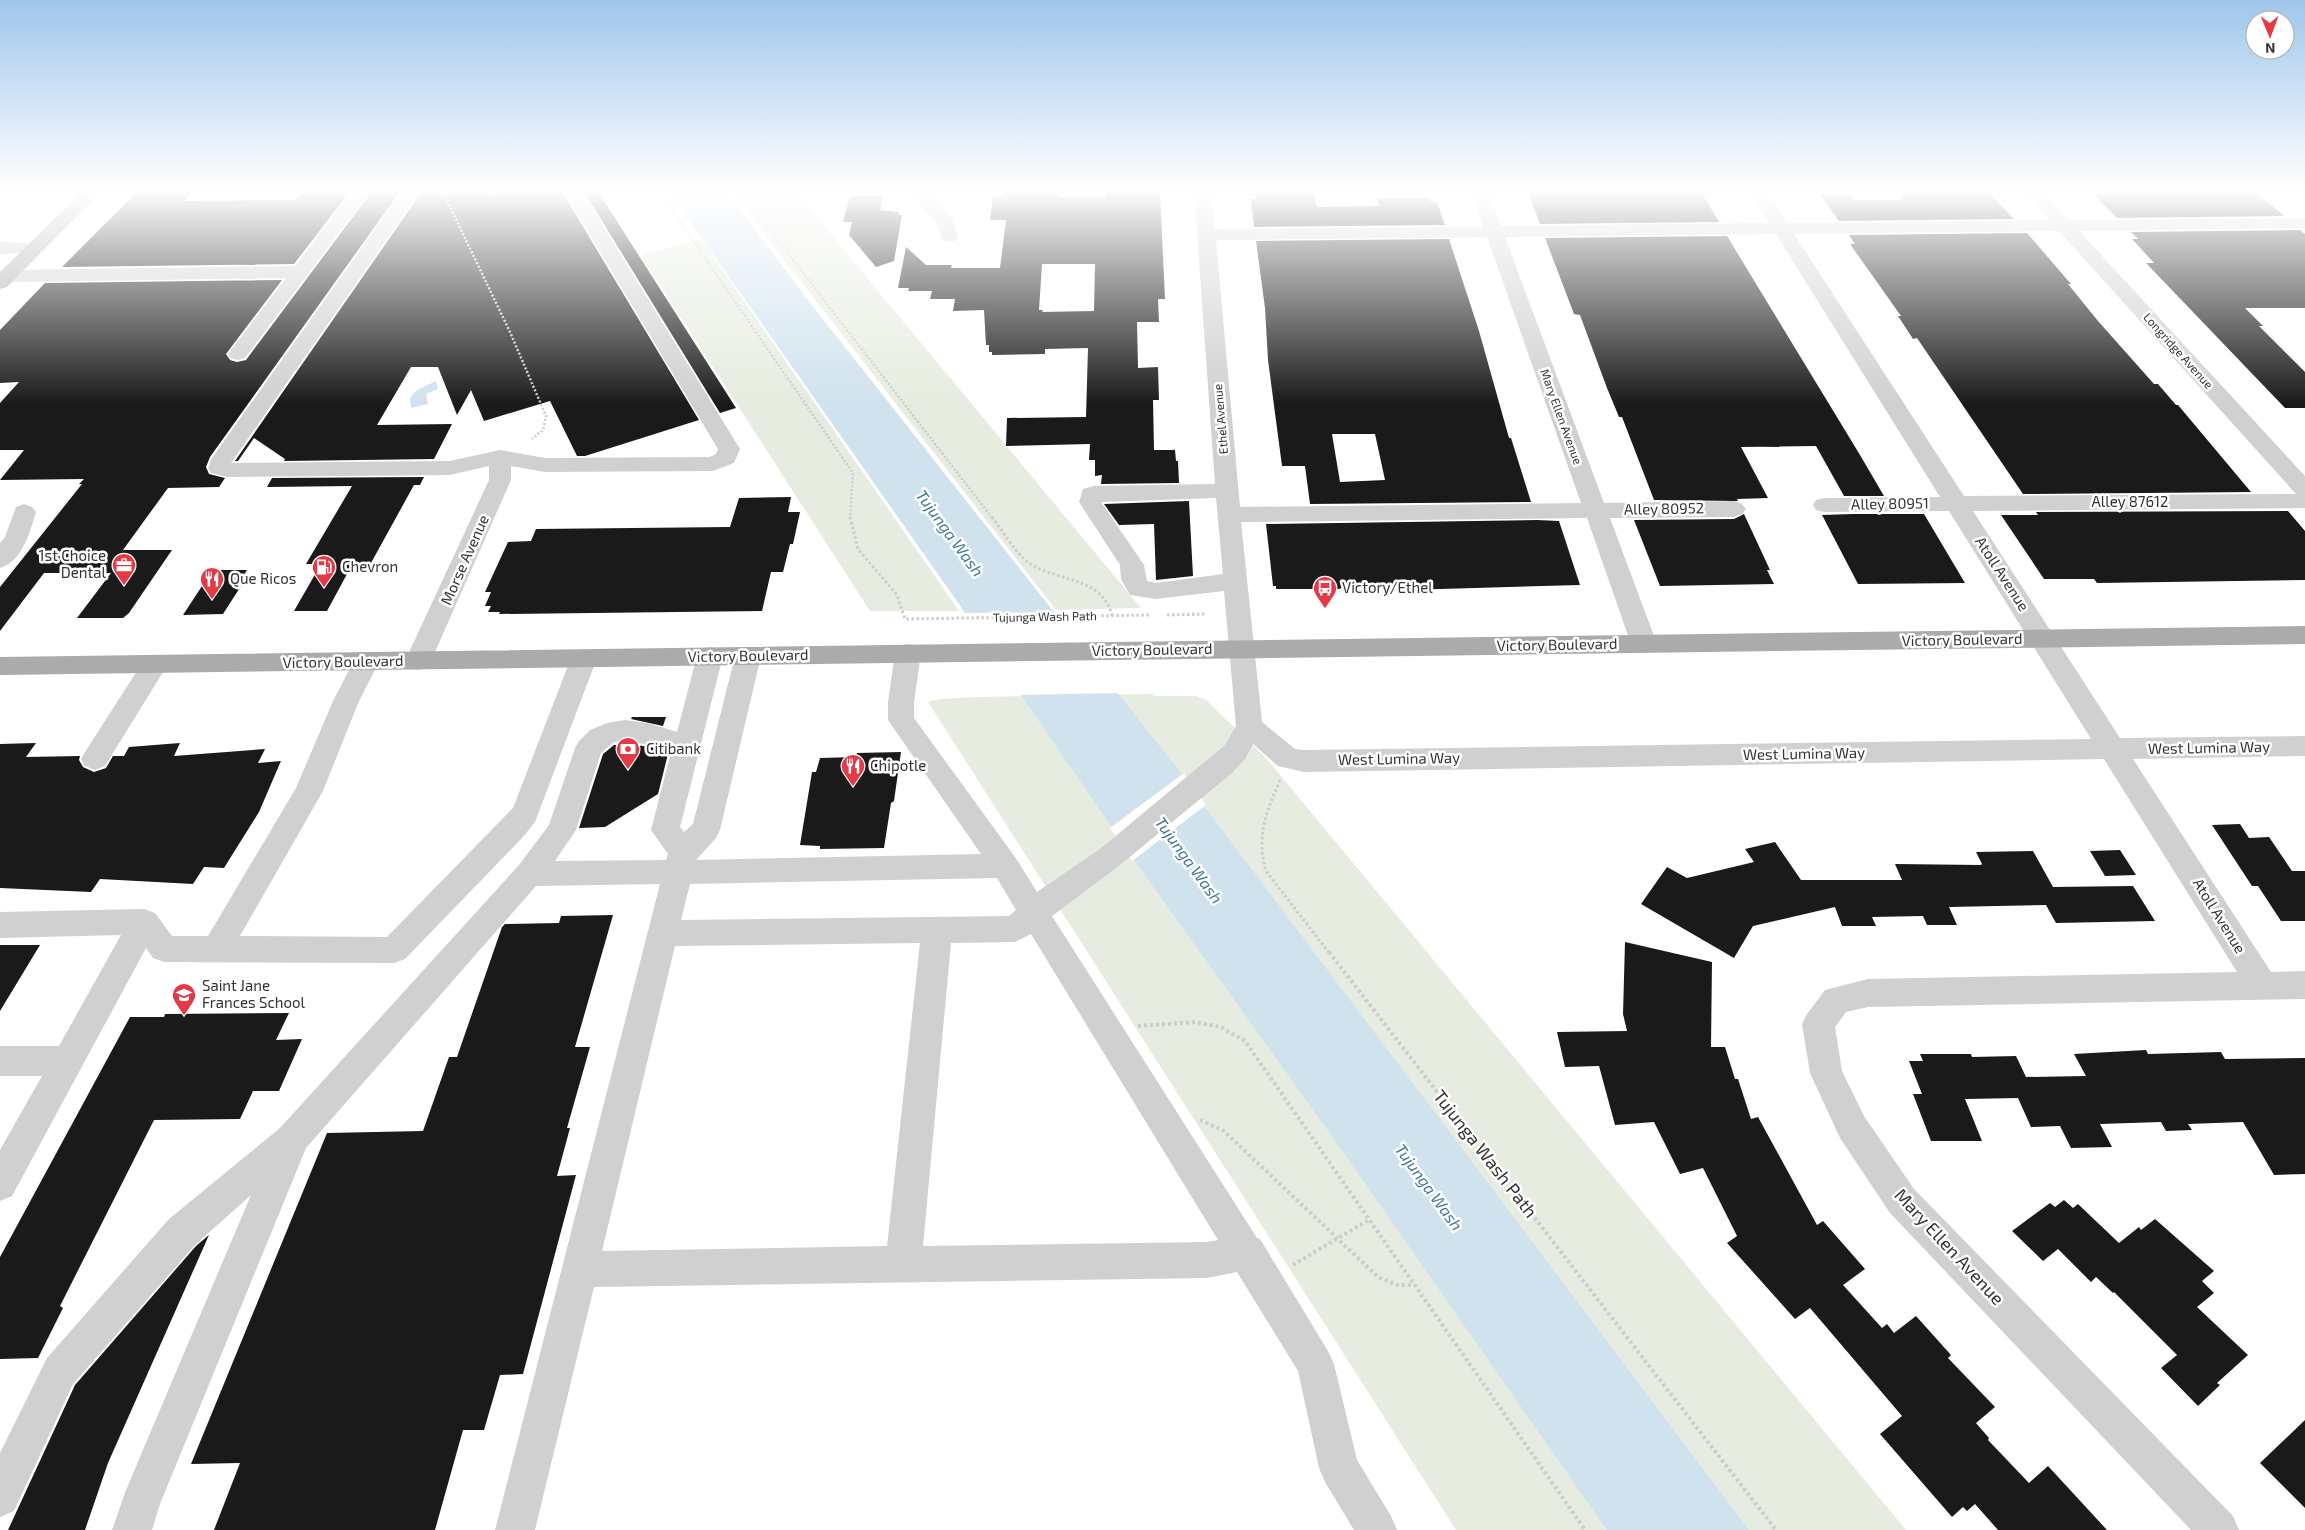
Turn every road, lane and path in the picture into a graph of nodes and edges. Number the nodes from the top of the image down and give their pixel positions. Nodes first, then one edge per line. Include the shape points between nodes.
1 (21, 261) edge
2 (307, 261) edge
3 (362, 261) edge
4 (476, 261) edge
5 (615, 261) edge
6 (707, 261) edge
7 (794, 261) edge
8 (1209, 261) edge
9 (1504, 261) edge
10 (1803, 261) edge
11 (2097, 261) edge
12 (299, 272) junction
13 (4, 279) edge
14 (238, 354) dead end
15 (500, 457) junction
16 (2305, 490) edge
17 (1227, 492) junction
18 (2305, 501) edge
19 (1956, 504) junction
20 (1824, 505) dead end
21 (1734, 508) dead end
22 (1594, 510) junction
23 (24, 512) dead end
24 (1229, 514) junction
25 (0, 560) edge
26 (1235, 581) junction
27 (2305, 635) edge
28 (2043, 638) junction
29 (1644, 644) junction
30 (1242, 648) junction
31 (908, 653) junction
32 (710, 656) junction
33 (748, 656) junction
34 (584, 658) junction
35 (418, 661) junction
36 (366, 662) junction
37 (155, 664) junction
38 (0, 666) edge
39 (1249, 726) junction
40 (2305, 746) edge
41 (686, 748) junction
42 (2113, 750) junction
43 (95, 760) dead end
44 (1296, 760) junction
45 (681, 862) junction
46 (1005, 866) junction
47 (529, 874) junction
48 (1033, 913) junction
49 (144, 922) junction
50 (0, 925) edge
51 (937, 930) junction
52 (663, 933) junction
53 (217, 948) junction
54 (2262, 985) junction
55 (2305, 985) edge
56 (1108, 1031) junction
57 (0, 1061) edge
58 (68, 1061) junction
59 (1166, 1122) junction
60 (293, 1137) junction
61 (0, 1184) edge
62 (1370, 1219) junction
63 (1337, 1238) junction
64 (903, 1264) junction
65 (1256, 1267) junction
66 (579, 1270) junction
67 (1415, 1285) junction
68 (0, 1498) edge
69 (132, 1530) edge
70 (515, 1530) edge
71 (1377, 1530) edge
72 (1585, 1530) edge
73 (1776, 1530) edge
74 (2219, 1530) edge

1 - 13 main road
2 - 12 street
3 - 15 street via 219,468 450,468
4 - 15 path via 546,416 542,434
5 - 15 street via 729,449 726,458 713,464 545,465
6 - 7 path, Tujunga Wash Path via 853,474 850,520 858,549 897,595 905,619 1112,616 1112,606 1092,587 1044,573 1026,561
8 - 17 street, Ethel Avenue
9 - 22 street, Mary Ellen Avenue
10 - 19 street, Atoll Avenue
11 - 16 street, Longridge Avenue
12 - 13 street
12 - 14 street
15 - 35 street, Morse Avenue via 500,480
17 - 24 street, Ethel Avenue
17 - 26 street via 1094,493 1090,502 1132,565 1133,579 1139,589 1156,591
18 - 19 street, Alley 87612
19 - 20 street, Alley 80951
19 - 28 street, Atoll Avenue
21 - 22 street, Alley 80952
22 - 24 street, Alley 80952
22 - 29 street, Mary Ellen Avenue
23 - 25 street via 16,539
24 - 26 street, Ethel Avenue
26 - 30 street, Ethel Avenue
27 - 28 main road, Victory Boulevard
28 - 29 main road, Victory Boulevard
28 - 42 street, Atoll Avenue
29 - 30 main road, Victory Boulevard
30 - 31 main road, Victory Boulevard
30 - 39 street, Ethel Avenue
31 - 33 main road, Victory Boulevard
31 - 46 street via 901,720
32 - 33 main road, Victory Boulevard
32 - 34 main road, Victory Boulevard
32 - 41 street
33 - 45 street via 706,830
34 - 35 main road, Victory Boulevard
34 - 53 street via 525,814 394,950
35 - 36 main road, Victory Boulevard
36 - 37 main road, Victory Boulevard
36 - 53 street via 308,791
37 - 38 main road, Victory Boulevard
37 - 43 street
39 - 44 street
39 - 48 street via 1235,752 1208,777 1110,857
40 - 42 street, West Lumina Way
41 - 45 street via 665,830
41 - 47 street via 667,737 644,733 608,733 598,738 589,748 562,830
42 - 44 street, West Lumina Way
42 - 54 street, Atoll Avenue
44 - 73 path, Tujunga Wash Path via 1260,831 1260,852 1266,871
45 - 46 street
45 - 47 street
45 - 52 street
46 - 48 street
47 - 60 street
48 - 51 street via 1015,929
48 - 56 street
49 - 50 street
49 - 53 street via 164,949
49 - 58 street
51 - 52 street
51 - 64 street
52 - 66 street
54 - 55 street
54 - 74 street, Mary Ellen Avenue via 1868,993 1836,1000 1818,1024 1826,1073 1852,1126 1902,1201
56 - 59 street
56 - 62 path via 1196,1022 1221,1027 1245,1041
57 - 58 street
58 - 61 street
59 - 63 path via 1195,1117 1224,1131
59 - 65 street
60 - 68 street via 182,1232 60,1371
60 - 69 street
62 - 63 path
62 - 67 path
63 - 65 path
63 - 67 path via 1378,1277 1398,1285
64 - 65 street via 1207,1260
64 - 66 street
65 - 71 street via 1315,1364 1339,1468
66 - 70 street
67 - 72 path

